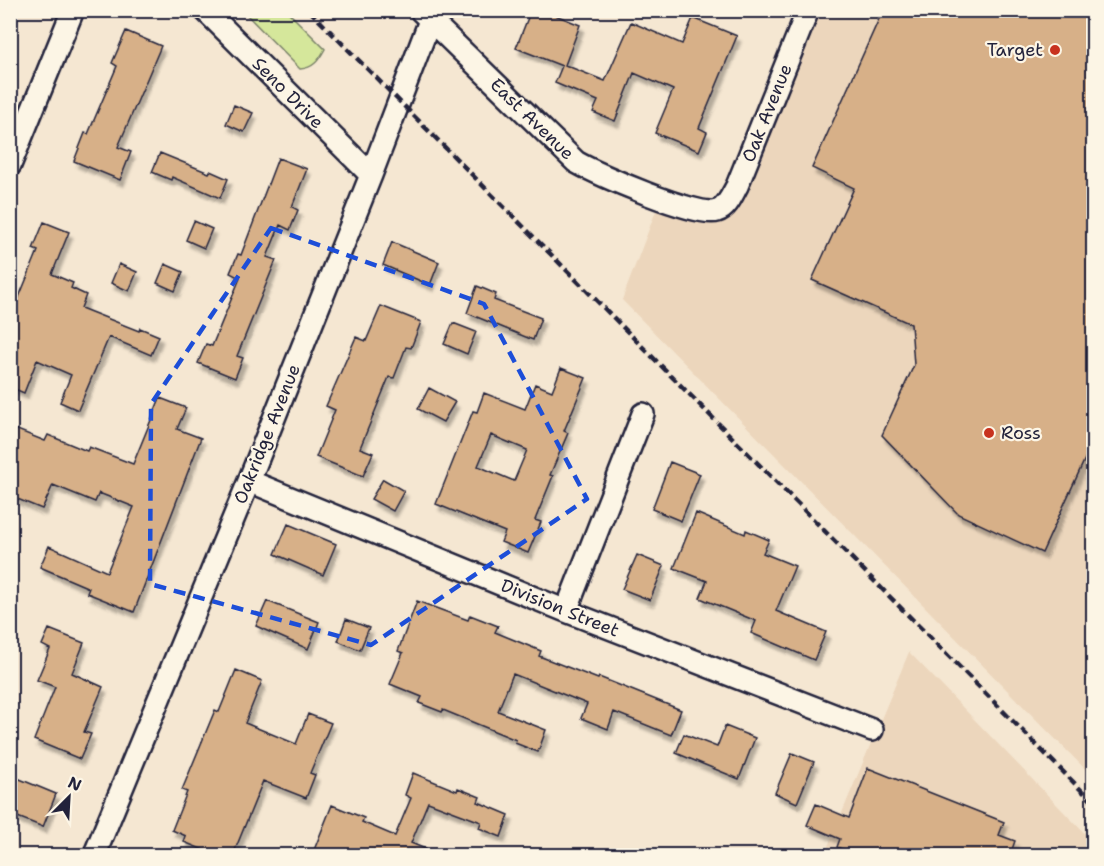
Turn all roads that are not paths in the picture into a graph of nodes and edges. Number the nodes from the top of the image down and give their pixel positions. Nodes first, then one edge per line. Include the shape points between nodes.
1 (73, 10) edge
2 (205, 10) edge
3 (808, 10) edge
4 (428, 14) edge
5 (10, 165) edge
6 (371, 175) junction
7 (719, 211) joint
8 (643, 414) dead end
9 (249, 481) junction
10 (566, 611) junction
11 (872, 730) dead end
12 (94, 855) edge

1 - 5 street
2 - 6 street, Seno Drive
3 - 7 street, Oak Avenue via 737,186
4 - 6 street, Oakridge Avenue
4 - 7 street, East Avenue via 576,162 691,209
6 - 9 street, Oakridge Avenue
8 - 10 street
9 - 10 street, Division Street
9 - 12 street, Oakridge Avenue
10 - 11 street, Division Street

